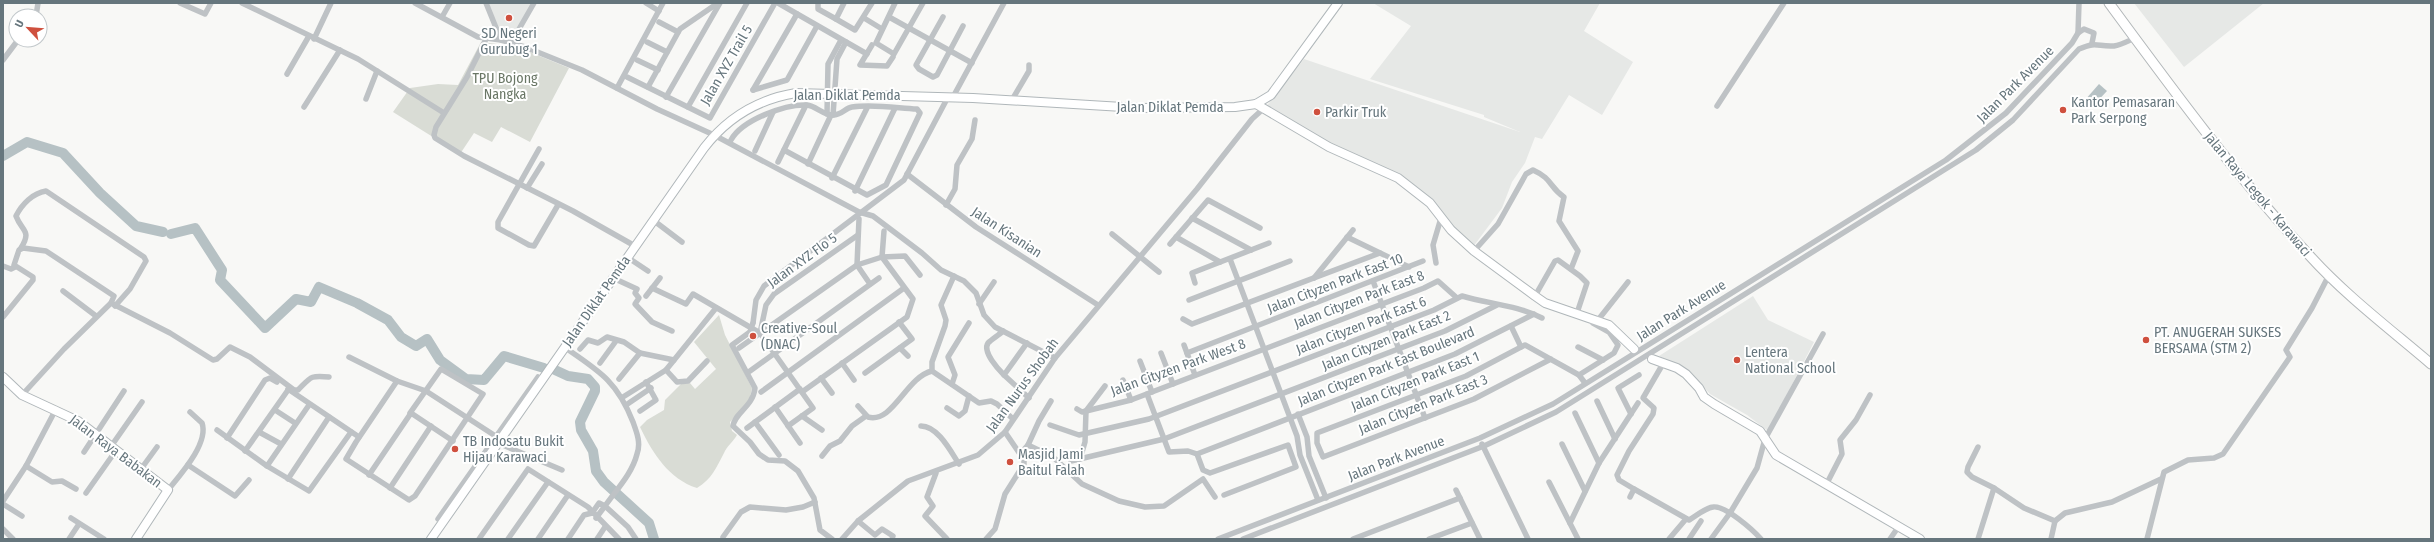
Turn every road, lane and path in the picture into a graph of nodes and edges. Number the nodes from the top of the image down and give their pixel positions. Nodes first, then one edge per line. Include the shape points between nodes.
1 (180, 3) edge
2 (211, 3) edge
3 (242, 3) edge
4 (331, 3) edge
5 (415, 3) edge
6 (450, 3) edge
7 (486, 3) edge
8 (534, 3) edge
9 (646, 3) edge
10 (664, 3) edge
11 (719, 3) edge
12 (747, 3) edge
13 (777, 3) edge
14 (818, 3) edge
15 (844, 3) edge
16 (872, 3) edge
17 (896, 3) edge
18 (923, 3) edge
19 (1004, 3) edge
20 (1338, 3) edge
21 (1784, 3) edge
22 (2079, 3) edge
23 (2109, 3) edge
24 (785, 5) edge
25 (659, 11) junction
26 (797, 14) junction
27 (442, 17) junction
28 (889, 17) junction
29 (943, 17) dead end
30 (864, 18) junction
31 (836, 19) junction
32 (658, 22) dead end
33 (817, 26) junction
34 (963, 26) dead end
35 (908, 28) junction
36 (882, 29) junction
37 (678, 32) junction
38 (2078, 33) junction
39 (312, 37) junction
40 (2135, 38) junction
41 (486, 39) junction
42 (931, 39) junction
43 (501, 40) junction
44 (844, 41) junction
45 (647, 42) dead end
46 (512, 43) junction
47 (2092, 43) junction
48 (872, 45) dead end
49 (12, 48) edge
50 (340, 50) junction
51 (950, 51) junction
52 (667, 52) junction
53 (867, 54) junction
54 (893, 57) dead end
55 (3, 60) edge
56 (637, 60) dead end
57 (2055, 61) junction
58 (971, 62) junction
59 (1029, 65) dead end
60 (2062, 68) junction
61 (658, 70) junction
62 (377, 71) junction
63 (287, 74) dead end
64 (627, 77) dead end
65 (617, 88) junction
66 (648, 88) junction
67 (831, 94) junction
68 (666, 97) junction
69 (950, 97) junction
70 (366, 99) dead end
71 (1012, 100) junction
72 (806, 105) junction
73 (1717, 106) dead end
74 (304, 107) dead end
75 (688, 107) junction
76 (1259, 107) junction
77 (867, 108) junction
78 (894, 108) junction
79 (773, 112) junction
80 (444, 113) junction
81 (830, 114) junction
82 (975, 120) dead end
83 (1998, 121) junction
84 (1990, 128) junction
85 (2004, 128) junction
86 (1997, 134) junction
87 (714, 135) junction
88 (731, 140) dead end
89 (539, 149) dead end
90 (784, 150) junction
91 (754, 151) dead end
92 (778, 162) dead end
93 (542, 164) dead end
94 (808, 164) junction
95 (907, 174) junction
96 (832, 178) junction
97 (519, 183) junction
98 (527, 188) junction
99 (855, 190) junction
100 (558, 205) junction
101 (946, 205) junction
102 (859, 212) junction
103 (1192, 218) junction
104 (1441, 218) junction
105 (859, 219) dead end
106 (652, 220) junction
107 (1260, 228) dead end
108 (1353, 230) dead end
109 (884, 231) dead end
110 (1112, 234) dead end
111 (858, 235) junction
112 (1176, 237) junction
113 (1347, 237) junction
114 (682, 242) dead end
115 (1269, 243) dead end
116 (1170, 244) dead end
117 (635, 246) junction
118 (21, 248) junction
119 (1251, 250) junction
120 (1474, 251) junction
121 (1380, 253) junction
122 (1139, 256) junction
123 (627, 257) junction
124 (882, 257) junction
125 (1230, 259) junction
126 (1290, 261) dead end
127 (1423, 261) dead end
128 (1220, 262) junction
129 (1436, 264) dead end
130 (856, 265) junction
131 (3, 266) edge
132 (15, 267) junction
133 (1409, 267) junction
134 (1570, 268) junction
135 (648, 271) dead end
136 (1159, 272) dead end
137 (2329, 274) junction
138 (920, 275) dead end
139 (954, 276) junction
140 (613, 278) junction
141 (660, 278) dead end
142 (879, 278) dead end
143 (1314, 278) junction
144 (1238, 281) junction
145 (1373, 281) junction
146 (994, 282) dead end
147 (1628, 282) dead end
148 (1195, 283) dead end
149 (870, 284) junction
150 (652, 288) junction
151 (904, 288) junction
152 (63, 291) dead end
153 (646, 296) dead end
154 (1535, 296) junction
155 (1457, 298) junction
156 (1189, 300) dead end
157 (979, 304) junction
158 (1247, 304) junction
159 (1382, 304) junction
160 (113, 305) junction
161 (1098, 305) junction
162 (1497, 305) junction
163 (716, 308) junction
164 (1577, 313) junction
165 (1534, 314) junction
166 (96, 316) junction
167 (3, 317) edge
168 (1542, 318) dead end
169 (1183, 319) dead end
170 (899, 322) junction
171 (1595, 322) junction
172 (969, 323) dead end
173 (1256, 326) junction
174 (1390, 326) junction
175 (1511, 326) junction
176 (672, 331) dead end
177 (1003, 331) junction
178 (760, 332) junction
179 (1823, 334) dead end
180 (616, 341) junction
181 (1027, 343) junction
182 (1184, 345) dead end
183 (564, 347) junction
184 (1521, 347) junction
185 (1578, 347) dead end
186 (738, 348) dead end
187 (900, 348) junction
188 (580, 349) dead end
189 (1264, 349) junction
190 (1399, 349) junction
191 (1634, 349) dead end
192 (640, 353) junction
193 (774, 353) junction
194 (1161, 353) dead end
195 (1187, 353) junction
196 (908, 356) dead end
197 (349, 357) dead end
198 (1056, 358) junction
199 (1551, 359) junction
200 (1652, 359) dead end
201 (674, 360) junction
202 (1603, 360) junction
203 (1140, 361) dead end
204 (707, 362) dead end
205 (1664, 362) junction
206 (600, 363) dead end
207 (842, 363) junction
208 (2431, 364) edge
209 (666, 370) junction
210 (750, 370) dead end
211 (932, 371) junction
212 (788, 372) junction
213 (1273, 372) junction
214 (1408, 372) junction
215 (865, 373) dead end
216 (1195, 375) junction
217 (1579, 375) junction
218 (1639, 375) dead end
219 (1004, 376) junction
220 (3, 377) edge
221 (329, 377) dead end
222 (538, 377) dead end
223 (821, 378) junction
224 (619, 379) dead end
225 (654, 380) junction
226 (854, 380) dead end
227 (1123, 380) dead end
228 (397, 381) junction
229 (646, 382) junction
230 (1585, 383) junction
231 (952, 384) junction
232 (1173, 384) junction
233 (1105, 386) dead end
234 (288, 390) junction
235 (651, 390) junction
236 (124, 391) dead end
237 (426, 391) junction
238 (801, 391) junction
239 (761, 392) dead end
240 (832, 393) dead end
241 (1149, 393) junction
242 (1282, 394) junction
243 (22, 395) junction
244 (1416, 395) junction
245 (1870, 395) dead end
246 (969, 396) junction
247 (623, 397) junction
248 (1029, 398) junction
249 (1131, 400) junction
250 (1051, 401) dead end
251 (1597, 401) dead end
252 (142, 402) dead end
253 (1638, 403) dead end
254 (1553, 404) junction
255 (309, 405) junction
256 (626, 405) junction
257 (858, 406) dead end
258 (775, 407) junction
259 (947, 408) dead end
260 (56, 409) junction
261 (517, 409) junction
262 (1077, 409) dead end
263 (274, 410) junction
264 (640, 410) dead end
265 (1086, 411) junction
266 (190, 412) dead end
267 (1556, 412) junction
268 (410, 413) junction
269 (1574, 413) dead end
270 (1298, 414) junction
271 (1631, 414) junction
272 (802, 416) junction
273 (866, 416) junction
274 (1155, 416) junction
275 (329, 417) junction
276 (1290, 417) junction
277 (468, 418) junction
278 (1425, 418) junction
279 (1013, 419) junction
280 (755, 422) junction
281 (295, 423) junction
282 (1050, 425) dead end
283 (431, 426) junction
284 (788, 426) junction
285 (921, 426) dead end
286 (747, 428) dead end
287 (217, 430) dead end
288 (822, 430) dead end
289 (259, 432) junction
290 (351, 432) junction
291 (1005, 432) junction
292 (96, 433) junction
293 (1084, 434) junction
294 (359, 437) junction
295 (227, 438) junction
296 (1480, 438) junction
297 (498, 439) junction
298 (1164, 439) junction
299 (1615, 439) junction
300 (1765, 439) junction
301 (453, 441) junction
302 (800, 443) dead end
303 (281, 444) junction
304 (1562, 444) dead end
305 (1028, 445) junction
306 (1484, 446) junction
307 (114, 447) junction
308 (157, 447) dead end
309 (1978, 447) dead end
310 (245, 451) junction
311 (84, 452) dead end
312 (337, 453) junction
313 (1020, 454) junction
314 (1197, 454) junction
315 (778, 455) dead end
316 (822, 456) dead end
317 (1323, 457) joint
318 (346, 459) junction
319 (1080, 459) junction
320 (1071, 461) dead end
321 (1599, 463) junction
322 (959, 464) junction
323 (188, 465) junction
324 (26, 466) junction
325 (267, 466) junction
326 (141, 469) junction
327 (562, 470) dead end
328 (936, 473) junction
329 (369, 475) junction
330 (288, 479) junction
331 (2161, 479) junction
332 (249, 480) dead end
333 (548, 482) junction
334 (1550, 482) dead end
335 (1826, 485) junction
336 (390, 488) junction
337 (1994, 488) junction
338 (76, 489) dead end
339 (1634, 489) junction
340 (168, 490) junction
341 (1456, 490) dead end
342 (1585, 491) junction
343 (86, 493) dead end
344 (459, 494) junction
345 (568, 495) junction
346 (1224, 495) dead end
347 (1215, 497) dead end
348 (1630, 497) dead end
349 (1326, 498) junction
350 (1460, 498) junction
351 (3, 500) edge
352 (1318, 500) junction
353 (815, 502) junction
354 (605, 506) junction
355 (592, 513) junction
356 (1730, 513) junction
357 (1280, 515) junction
358 (22, 516) dead end
359 (71, 518) dead end
360 (596, 518) junction
361 (438, 519) dead end
362 (1686, 519) junction
363 (858, 521) junction
364 (1701, 521) dead end
365 (2055, 521) junction
366 (1472, 523) junction
367 (1570, 523) junction
368 (79, 524) junction
369 (1283, 524) junction
370 (1899, 526) junction
371 (606, 527) junction
372 (3, 528) edge
373 (95, 537) edge
374 (723, 537) dead end
375 (13, 539) edge
376 (69, 539) edge
377 (104, 539) edge
378 (136, 539) edge
379 (431, 539) edge
380 (479, 539) edge
381 (508, 539) edge
382 (538, 539) edge
383 (568, 539) edge
384 (597, 539) edge
385 (619, 539) edge
386 (636, 539) edge
387 (832, 539) edge
388 (842, 539) edge
389 (892, 539) edge
390 (947, 539) edge
391 (986, 539) edge
392 (1218, 539) edge
393 (1243, 539) edge
394 (1353, 539) edge
395 (1430, 539) edge
396 (1480, 539) edge
397 (1528, 539) edge
398 (1578, 539) edge
399 (1669, 539) edge
400 (1689, 539) edge
401 (1711, 539) edge
402 (1761, 539) edge
403 (1890, 539) edge
404 (1920, 539) edge
405 (1978, 539) edge
406 (2051, 539) edge
407 (2147, 539) edge

1 - 2 street via 205,14
3 - 39 street
4 - 39 street
5 - 27 street
6 - 27 street
7 - 43 street
8 - 46 street
9 - 25 street
10 - 25 street
11 - 37 street
11 - 68 street
12 - 75 street
13 - 24 street
13 - 75 street, Jalan XYZ Trail 5 via 710,118
14 - 31 street via 818,9
15 - 31 street
16 - 30 street
17 - 28 street
18 - 35 street
19 - 58 street
20 - 76 street, Jalan Diklat Pemda via 1271,95
21 - 73 street
22 - 38 street
23 - 40 main road, Jalan Raya Legok - Karawaci
24 - 26 street
25 - 65 street
26 - 33 street
26 - 33 street via 753,90 787,80
27 - 41 street
28 - 35 street
28 - 36 street
29 - 42 street
30 - 31 street via 855,30
30 - 36 street
32 - 37 street
33 - 44 street
34 - 51 street
35 - 36 street via 894,54 876,43
35 - 42 street
37 - 52 street
38 - 47 street via 2090,29 2094,33
38 - 57 street, Jalan Park Avenue
39 - 50 street
39 - 63 street
40 - 47 street via 2112,46
40 - 137 main road, Jalan Raya Legok - Karawaci via 2242,178
41 - 43 street
41 - 80 street via 467,77
42 - 51 street
42 - 51 street via 916,65 919,69 936,76
43 - 46 street
44 - 53 street
44 - 67 street via 837,59
45 - 52 street
46 - 65 street via 544,53
47 - 60 street, Jalan Park Avenue via 2080,49
48 - 53 street
49 - 55 street
50 - 62 street
50 - 74 street
51 - 58 street
52 - 61 street
53 - 54 street via 860,65 887,66
56 - 61 street
57 - 60 street
57 - 83 street, Jalan Park Avenue
58 - 69 street
59 - 71 street via 1029,72
60 - 85 street, Jalan Park Avenue
61 - 66 street
62 - 70 street
62 - 80 street
64 - 66 street
65 - 87 street
66 - 68 street
67 - 69 street, Jalan Diklat Pemda
67 - 81 street
67 - 87 street, Jalan Diklat Pemda via 796,94 763,102 746,110
68 - 75 street
69 - 71 street, Jalan Diklat Pemda
69 - 95 street
71 - 76 street, Jalan Diklat Pemda via 1139,108
72 - 79 street
72 - 81 street
72 - 90 street
76 - 104 street via 1329,147 1398,178 1430,203
76 - 122 street, Jalan Nurus Shobah via 1197,189
77 - 78 street
77 - 81 street via 852,107 841,114
77 - 96 street
78 - 99 street
78 - 99 street via 917,109 920,113 886,185 864,195
79 - 88 street via 742,127
79 - 91 street
80 - 97 street via 434,132 435,138 471,160
81 - 94 street
82 - 101 street via 972,139 957,165 955,189
83 - 84 street, Jalan Park Avenue
83 - 85 street
84 - 86 street
84 - 230 street, Jalan Park Avenue via 1946,160
85 - 86 street, Jalan Park Avenue
86 - 267 street, Jalan Park Avenue via 1951,168
87 - 102 street
87 - 106 street, Jalan Diklat Pemda
89 - 97 street
90 - 92 street
90 - 94 street
93 - 98 street
94 - 96 street
95 - 101 street, Jalan Kisanian
95 - 102 street via 904,180
96 - 99 street
97 - 98 street
97 - 100 street via 498,222 500,229 534,246
98 - 100 street
100 - 117 street
101 - 161 street, Jalan Kisanian
102 - 139 street via 873,216 941,270
102 - 353 street, bridge via 838,231 764,286 756,300 750,332 732,345 755,388 747,408 734,421 733,426 768,460 790,463 808,485
103 - 107 street via 1208,200
103 - 112 street
103 - 119 street
104 - 120 street
104 - 129 street via 1433,245
105 - 111 street
106 - 114 street
106 - 117 street, Jalan Diklat Pemda
108 - 113 street
109 - 124 street
110 - 122 street
111 - 130 street
111 - 178 street, Jalan XYZ Flo 5 via 774,294 766,305
112 - 116 street
112 - 128 street
113 - 121 street
113 - 143 street
115 - 119 street
117 - 123 street, Jalan Diklat Pemda
118 - 132 street via 14,263
118 - 160 street via 46,251 112,294
118 - 160 street via 26,235 16,216 28,200 39,192 46,191 144,257 146,261 137,277
119 - 125 street
120 - 134 street via 1498,224 1526,174 1533,170 1545,175 1555,190 1564,197 1559,221 1578,251
120 - 154 street
121 - 133 street
121 - 143 street
122 - 136 street
122 - 161 street, Jalan Nurus Shobah
123 - 135 street
123 - 140 street, Jalan Diklat Pemda
124 - 130 street
124 - 138 street via 905,256
124 - 151 street
125 - 128 street
125 - 144 street
126 - 144 street
127 - 133 street, Jalan Cityzen Park East 10
128 - 148 street via 1192,273
130 - 149 street
130 - 178 street
131 - 132 street via 11,269
132 - 167 street via 33,276 33,280
133 - 145 street, Jalan Cityzen Park East 10
134 - 154 street via 1555,261
134 - 164 street via 1587,283
137 - 208 main road, Jalan Raya Legok - Karawaci
137 - 331 street via 2286,350 2290,357 2223,454 2178,464 2164,472
139 - 157 street via 964,281 976,293
139 - 211 street via 941,305 946,320 932,362
140 - 176 street via 637,289 635,292 639,298 635,304 652,322
140 - 183 street, Jalan Diklat Pemda
141 - 150 street
142 - 149 street
143 - 158 street
144 - 156 street
144 - 158 street
145 - 159 street
145 - 173 street, Jalan Cityzen Park East 10
146 - 157 street
147 - 171 street
149 - 193 street
150 - 153 street
150 - 163 street via 686,304 693,294
151 - 170 street via 913,299 907,317
151 - 212 street
152 - 166 street
154 - 164 street via 1545,303
155 - 159 street, Jalan Cityzen Park East 8 via 1438,281
155 - 162 street via 1462,296
155 - 174 street, Jalan Cityzen Park East 6 via 1434,310
157 - 177 street via 984,315
158 - 169 street via 1192,324
158 - 173 street
159 - 174 street
159 - 189 street, Jalan Cityzen Park East 8
160 - 166 street
160 - 221 street via 170,333 213,360 230,347 250,357 294,390 298,390 314,376
161 - 198 street, Jalan Nurus Shobah
162 - 165 street via 1523,309
162 - 190 street, Jalan Cityzen Park East 2 via 1445,331
163 - 178 street
163 - 201 street
164 - 171 street
165 - 168 street
165 - 175 street, Jalan Cityzen Park East Boulevard
166 - 243 street
170 - 187 street via 912,339
170 - 207 street
171 - 191 street via 1609,325
171 - 202 street via 1609,332 1618,345 1614,353
172 - 231 street via 948,357 955,375
173 - 189 street
173 - 195 street, Jalan Cityzen Park East 10
174 - 190 street
174 - 213 street, Jalan Cityzen Park East 6
175 - 184 street
175 - 214 street, Jalan Cityzen Park East Boulevard via 1455,354
177 - 181 street
177 - 219 street via 987,346 992,363
178 - 186 street
178 - 193 street
179 - 300 street
180 - 188 street via 607,338 598,343 588,340
180 - 192 street via 624,342
180 - 206 street
181 - 198 street
181 - 219 street
182 - 195 street
183 - 247 street via 598,371
183 - 261 street, Jalan Diklat Pemda
184 - 199 street via 1525,345
184 - 244 street, Jalan Cityzen Park East 1 via 1466,376
185 - 202 street
187 - 196 street
187 - 215 street
189 - 213 street
189 - 216 street, Jalan Cityzen Park West 8
190 - 214 street
190 - 242 street, Jalan Cityzen Park East 2
192 - 201 street
192 - 224 street
193 - 210 street
193 - 212 street
194 - 232 street
195 - 216 street
197 - 228 street
198 - 248 street, Jalan Nurus Shobah
199 - 217 street
199 - 278 street, Jalan Cityzen Park East 3 via 1474,399
200 - 205 street
201 - 209 street
202 - 217 street
203 - 241 street
204 - 209 street via 688,381 677,382
205 - 300 street via 1686,374 1704,397 1755,428
205 - 339 street via 1643,398 1654,408 1653,414 1629,451 1617,476
207 - 223 street
207 - 226 street
209 - 225 street
211 - 231 street
211 - 273 street via 917,378 887,414 877,418
212 - 238 street
212 - 239 street
213 - 242 street
213 - 274 street, Jalan Cityzen Park East 6
214 - 244 street
214 - 270 street, Jalan Cityzen Park East Boulevard
216 - 232 street, Jalan Cityzen Park West 8
217 - 230 street
218 - 271 street via 1618,388
219 - 248 street
220 - 243 street, Jalan Raya Babakan
222 - 261 street
223 - 238 street
223 - 240 street
225 - 229 street
225 - 235 street
227 - 249 street
228 - 237 street
228 - 294 street
229 - 235 street
229 - 247 street
230 - 254 street, Jalan Park Avenue
231 - 246 street
232 - 241 street, Jalan Cityzen Park West 8
233 - 265 street
234 - 255 street
234 - 263 street
234 - 295 street via 275,380 265,380
235 - 256 street
235 - 264 street via 656,400
236 - 292 street
237 - 268 street
237 - 277 street
237 - 277 street via 441,369 482,392
238 - 258 street
238 - 272 street via 813,408
241 - 249 street, Jalan Cityzen Park West 8
241 - 274 street
242 - 276 street
242 - 298 street, Jalan Cityzen Park East 2
243 - 260 street, Jalan Raya Babakan
244 - 278 street
244 - 317 street, Jalan Cityzen Park East 1 via 1317,433 1317,443
245 - 335 street via 1856,420 1840,440 1842,454
246 - 259 street via 965,411 959,416
246 - 279 street via 979,402 994,402
247 - 256 street
248 - 279 street, Jalan Nurus Shobah
249 - 265 street, Jalan Cityzen Park West 8
250 - 305 street
251 - 299 street
252 - 307 street
253 - 271 street
254 - 267 street
254 - 296 street, Jalan Park Avenue
255 - 275 street
255 - 281 street
256 - 354 street via 638,435 639,446 631,469
257 - 273 street
258 - 280 street
258 - 284 street
260 - 292 street, Jalan Raya Babakan
260 - 324 street
261 - 297 street, Jalan Diklat Pemda
262 - 265 street, Jalan Cityzen Park West 8
263 - 281 street
263 - 289 street
265 - 293 street
266 - 323 street via 202,423 203,440
267 - 306 street, Jalan Park Avenue
268 - 283 street
268 - 329 street
269 - 321 street
270 - 276 street, Jalan Cityzen Park East Boulevard
270 - 349 street via 1307,436 1309,456
271 - 299 street
272 - 284 street
272 - 288 street
273 - 316 street via 852,426 840,441 830,446
274 - 293 street, Jalan Cityzen Park East 6
274 - 298 street
275 - 290 street
275 - 330 street
276 - 314 street, Jalan Cityzen Park East Boulevard
276 - 352 street via 1300,455
277 - 297 street
277 - 301 street
278 - 317 street, Jalan Cityzen Park East 3
279 - 291 street, Jalan Nurus Shobah
280 - 286 street
280 - 315 street
281 - 303 street
282 - 293 street via 1079,435
283 - 301 street
283 - 336 street
284 - 302 street
285 - 322 street via 927,426 940,438
287 - 295 street
289 - 303 street
289 - 310 street
290 - 294 street
290 - 312 street
291 - 313 street
291 - 322 street, Jalan Nurus Shobah via 978,455
292 - 307 street, Jalan Raya Babakan
292 - 311 street
293 - 319 street via 1086,442
294 - 318 street
295 - 310 street
296 - 306 street
296 - 349 street, Jalan Park Avenue
297 - 327 street
297 - 344 street, Jalan Diklat Pemda
298 - 314 street via 1169,452 1188,451
298 - 319 street, Jalan Cityzen Park East 2
299 - 321 street
300 - 335 street via 1776,455
300 - 356 street via 1757,468
301 - 336 street via 412,500 407,500
303 - 325 street
304 - 342 street
305 - 313 street
305 - 347 street via 1053,457 1082,484 1119,501 1145,507 1164,506 1203,479
306 - 369 street, Jalan Park Avenue
306 - 397 street
307 - 326 street, Jalan Raya Babakan
307 - 343 street
308 - 326 street
309 - 337 street via 1967,472
310 - 325 street
312 - 318 street
312 - 330 street via 309,491
313 - 391 street via 1024,460 1022,468 1005,494 999,520
314 - 346 street via 1203,470 1210,474 1288,445 1296,467
318 - 329 street
319 - 320 street, Jalan Cityzen Park East 2
321 - 342 street
322 - 328 street, Jalan Nurus Shobah
323 - 332 street via 235,496
323 - 340 street
324 - 338 street via 52,482 62,481
324 - 351 street
325 - 330 street
326 - 340 street, Jalan Raya Babakan
328 - 363 street, Jalan Nurus Shobah via 918,476 908,481
328 - 390 street via 927,497 933,506 925,516
329 - 336 street
331 - 365 street via 2112,502 2064,513
331 - 407 street
333 - 345 street
333 - 380 street via 528,469
333 - 381 street
334 - 367 street
335 - 370 street
337 - 365 street via 2024,508
337 - 405 street
339 - 348 street
339 - 362 street
340 - 378 street
341 - 350 street
342 - 367 street
344 - 361 street
344 - 379 street, Jalan Diklat Pemda
345 - 355 street
345 - 382 street
349 - 352 street, Jalan Park Avenue
350 - 366 street
350 - 394 street
351 - 358 street
352 - 357 street, Jalan Park Avenue
353 - 374 street via 786,510 750,507 741,512
353 - 387 street via 820,530
354 - 355 street via 599,503
354 - 360 street
354 - 386 street via 628,527
355 - 360 street
355 - 383 street via 584,515
356 - 362 street via 1712,507 1689,520
356 - 401 street
356 - 402 street
357 - 369 street
357 - 392 street, Jalan Park Avenue
359 - 368 street
360 - 371 street
362 - 399 street
363 - 388 street, Jalan Nurus Shobah
363 - 389 street via 875,535 882,529 893,536
364 - 400 street
365 - 406 street
366 - 395 street
366 - 396 street
367 - 398 street
368 - 373 street
368 - 376 street
369 - 393 street, Jalan Park Avenue
370 - 403 street
370 - 404 street
371 - 384 street
371 - 385 street
372 - 375 street
373 - 377 street

